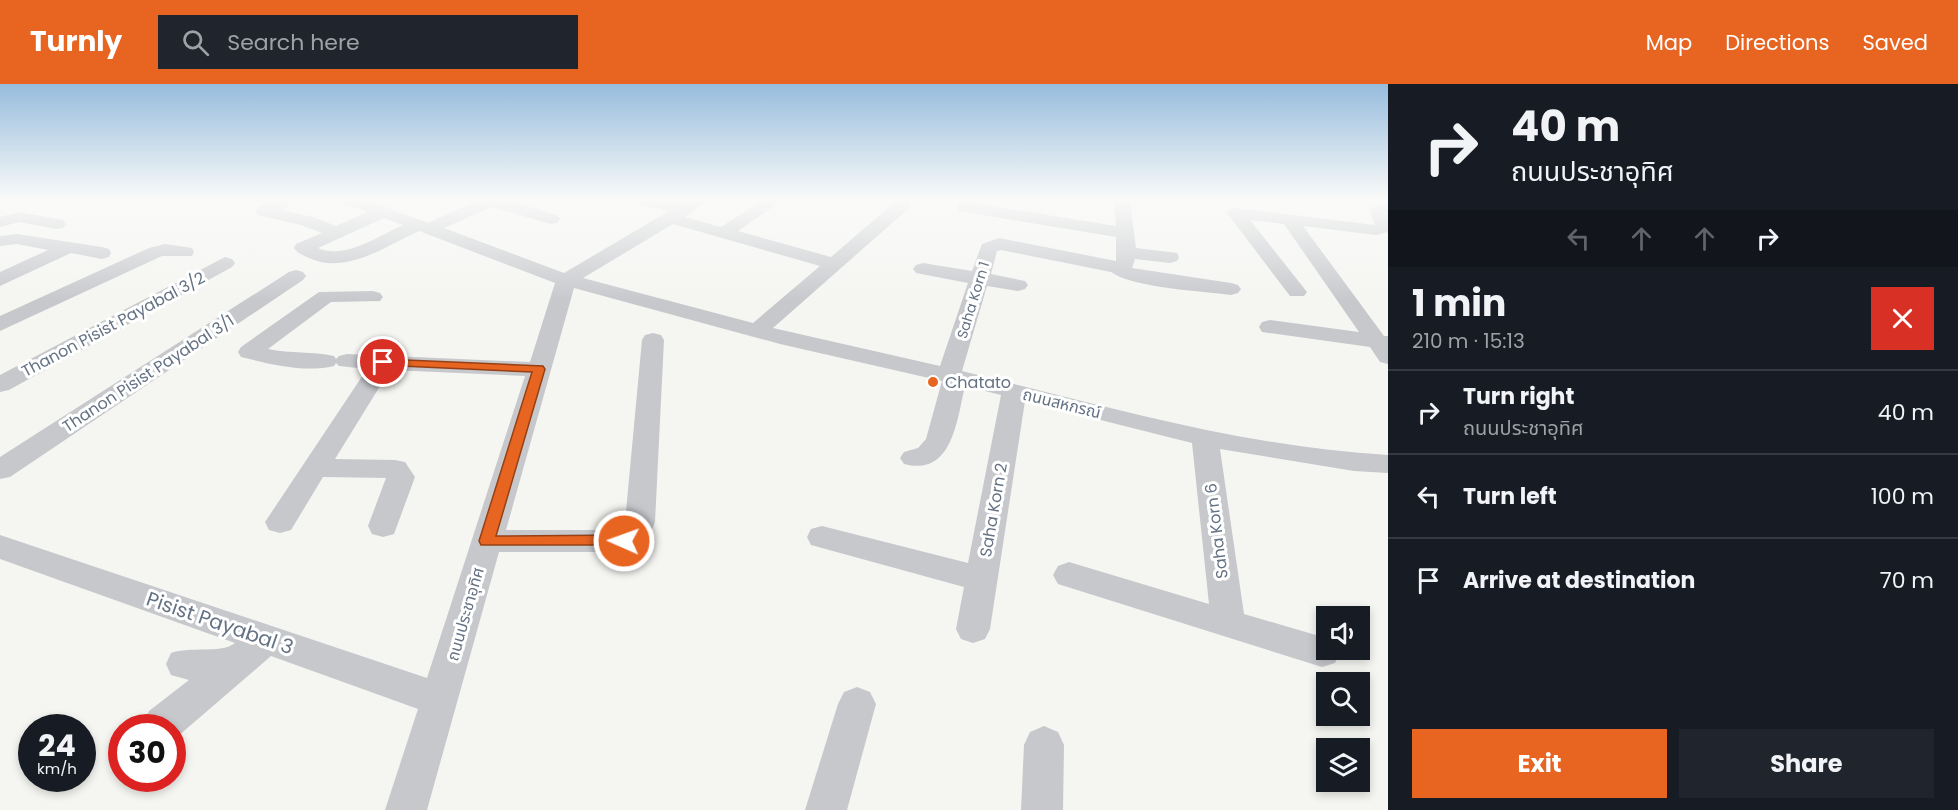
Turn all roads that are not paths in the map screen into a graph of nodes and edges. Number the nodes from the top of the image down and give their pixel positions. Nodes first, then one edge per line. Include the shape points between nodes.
1 (331, 234) edge
2 (405, 234) edge
3 (442, 234) edge
4 (644, 234) edge
5 (726, 234) edge
6 (869, 234) edge
7 (1062, 234) edge
8 (1123, 234) edge
9 (1250, 234) edge
10 (1300, 234) edge
11 (0, 242) edge
12 (69, 248) junction
13 (1123, 251) junction
14 (185, 252) dead end
15 (102, 253) dead end
16 (1170, 258) dead end
17 (225, 263) dead end
18 (834, 264) junction
19 (923, 269) dead end
20 (296, 276) dead end
21 (0, 280) edge
22 (566, 280) junction
23 (980, 280) junction
24 (1018, 285) dead end
25 (1231, 289) dead end
26 (1297, 292) dead end
27 (373, 297) dead end
28 (0, 324) edge
29 (1270, 327) dead end
30 (757, 331) junction
31 (653, 340) dead end
32 (1384, 347) edge
33 (383, 362) junction
34 (539, 369) junction
35 (952, 376) junction
36 (0, 385) edge
37 (1014, 392) junction
38 (1205, 438) junction
39 (915, 458) dead end
40 (1388, 464) edge
41 (314, 468) junction
42 (0, 470) edge
43 (280, 522) dead end
44 (383, 526) dead end
45 (822, 537) dead end
46 (486, 541) junction
47 (0, 547) edge
48 (1069, 575) dead end
49 (982, 579) junction
50 (1228, 624) junction
51 (973, 629) dead end
52 (266, 639) junction
53 (1316, 650) edge
54 (184, 664) dead end
55 (236, 664) junction
56 (441, 700) junction
57 (857, 704) dead end
58 (175, 714) edge
59 (1044, 745) dead end
60 (406, 810) edge
61 (826, 810) edge
62 (1042, 810) edge

1 - 2 street via 303,248 325,258 343,258
3 - 22 street, ถนนสหกรณ์
4 - 22 street
5 - 18 street
6 - 18 street
7 - 13 street
8 - 13 street
9 - 26 street
10 - 32 street
11 - 12 street via 17,239
12 - 15 street
12 - 21 street
13 - 16 street
13 - 23 street, Saha Korn 1 via 992,245
13 - 25 street via 1124,272
14 - 28 street via 156,252
17 - 36 street, Thanon Pisist Payabal 3/2
18 - 30 street
19 - 23 street
20 - 42 street, Thanon Pisist Payabal 3/1
22 - 30 street, ถนนสหกรณ์
22 - 34 street, ถนนประชาอุทิศ
23 - 24 street
23 - 35 street, Saha Korn 1
27 - 33 street via 326,296 249,352 287,360
29 - 32 street
30 - 35 street, ถนนสหกรณ์
31 - 46 street via 642,520 637,531 624,541
33 - 34 street
33 - 41 street
34 - 46 street, ถนนประชาอุทิศ
35 - 37 street, ถนนสหกรณ์
35 - 39 street, Saha Korn 1 via 939,441 928,454
37 - 38 street, ถนนสหกรณ์
37 - 49 street, Saha Korn 2
38 - 40 street, ถนนสหกรณ์
38 - 50 street, Saha Korn 6
41 - 43 street
41 - 44 street via 395,469 401,477
45 - 49 street
46 - 56 street, ถนนประชาอุทิศ
47 - 52 street, Pisist Payabal 3
48 - 50 street
49 - 51 street, Saha Korn 2
50 - 53 street
52 - 55 street
52 - 56 street, Pisist Payabal 3
54 - 55 street
55 - 58 street
56 - 60 street, ถนนประชาอุทิศ
57 - 61 street
59 - 62 street

